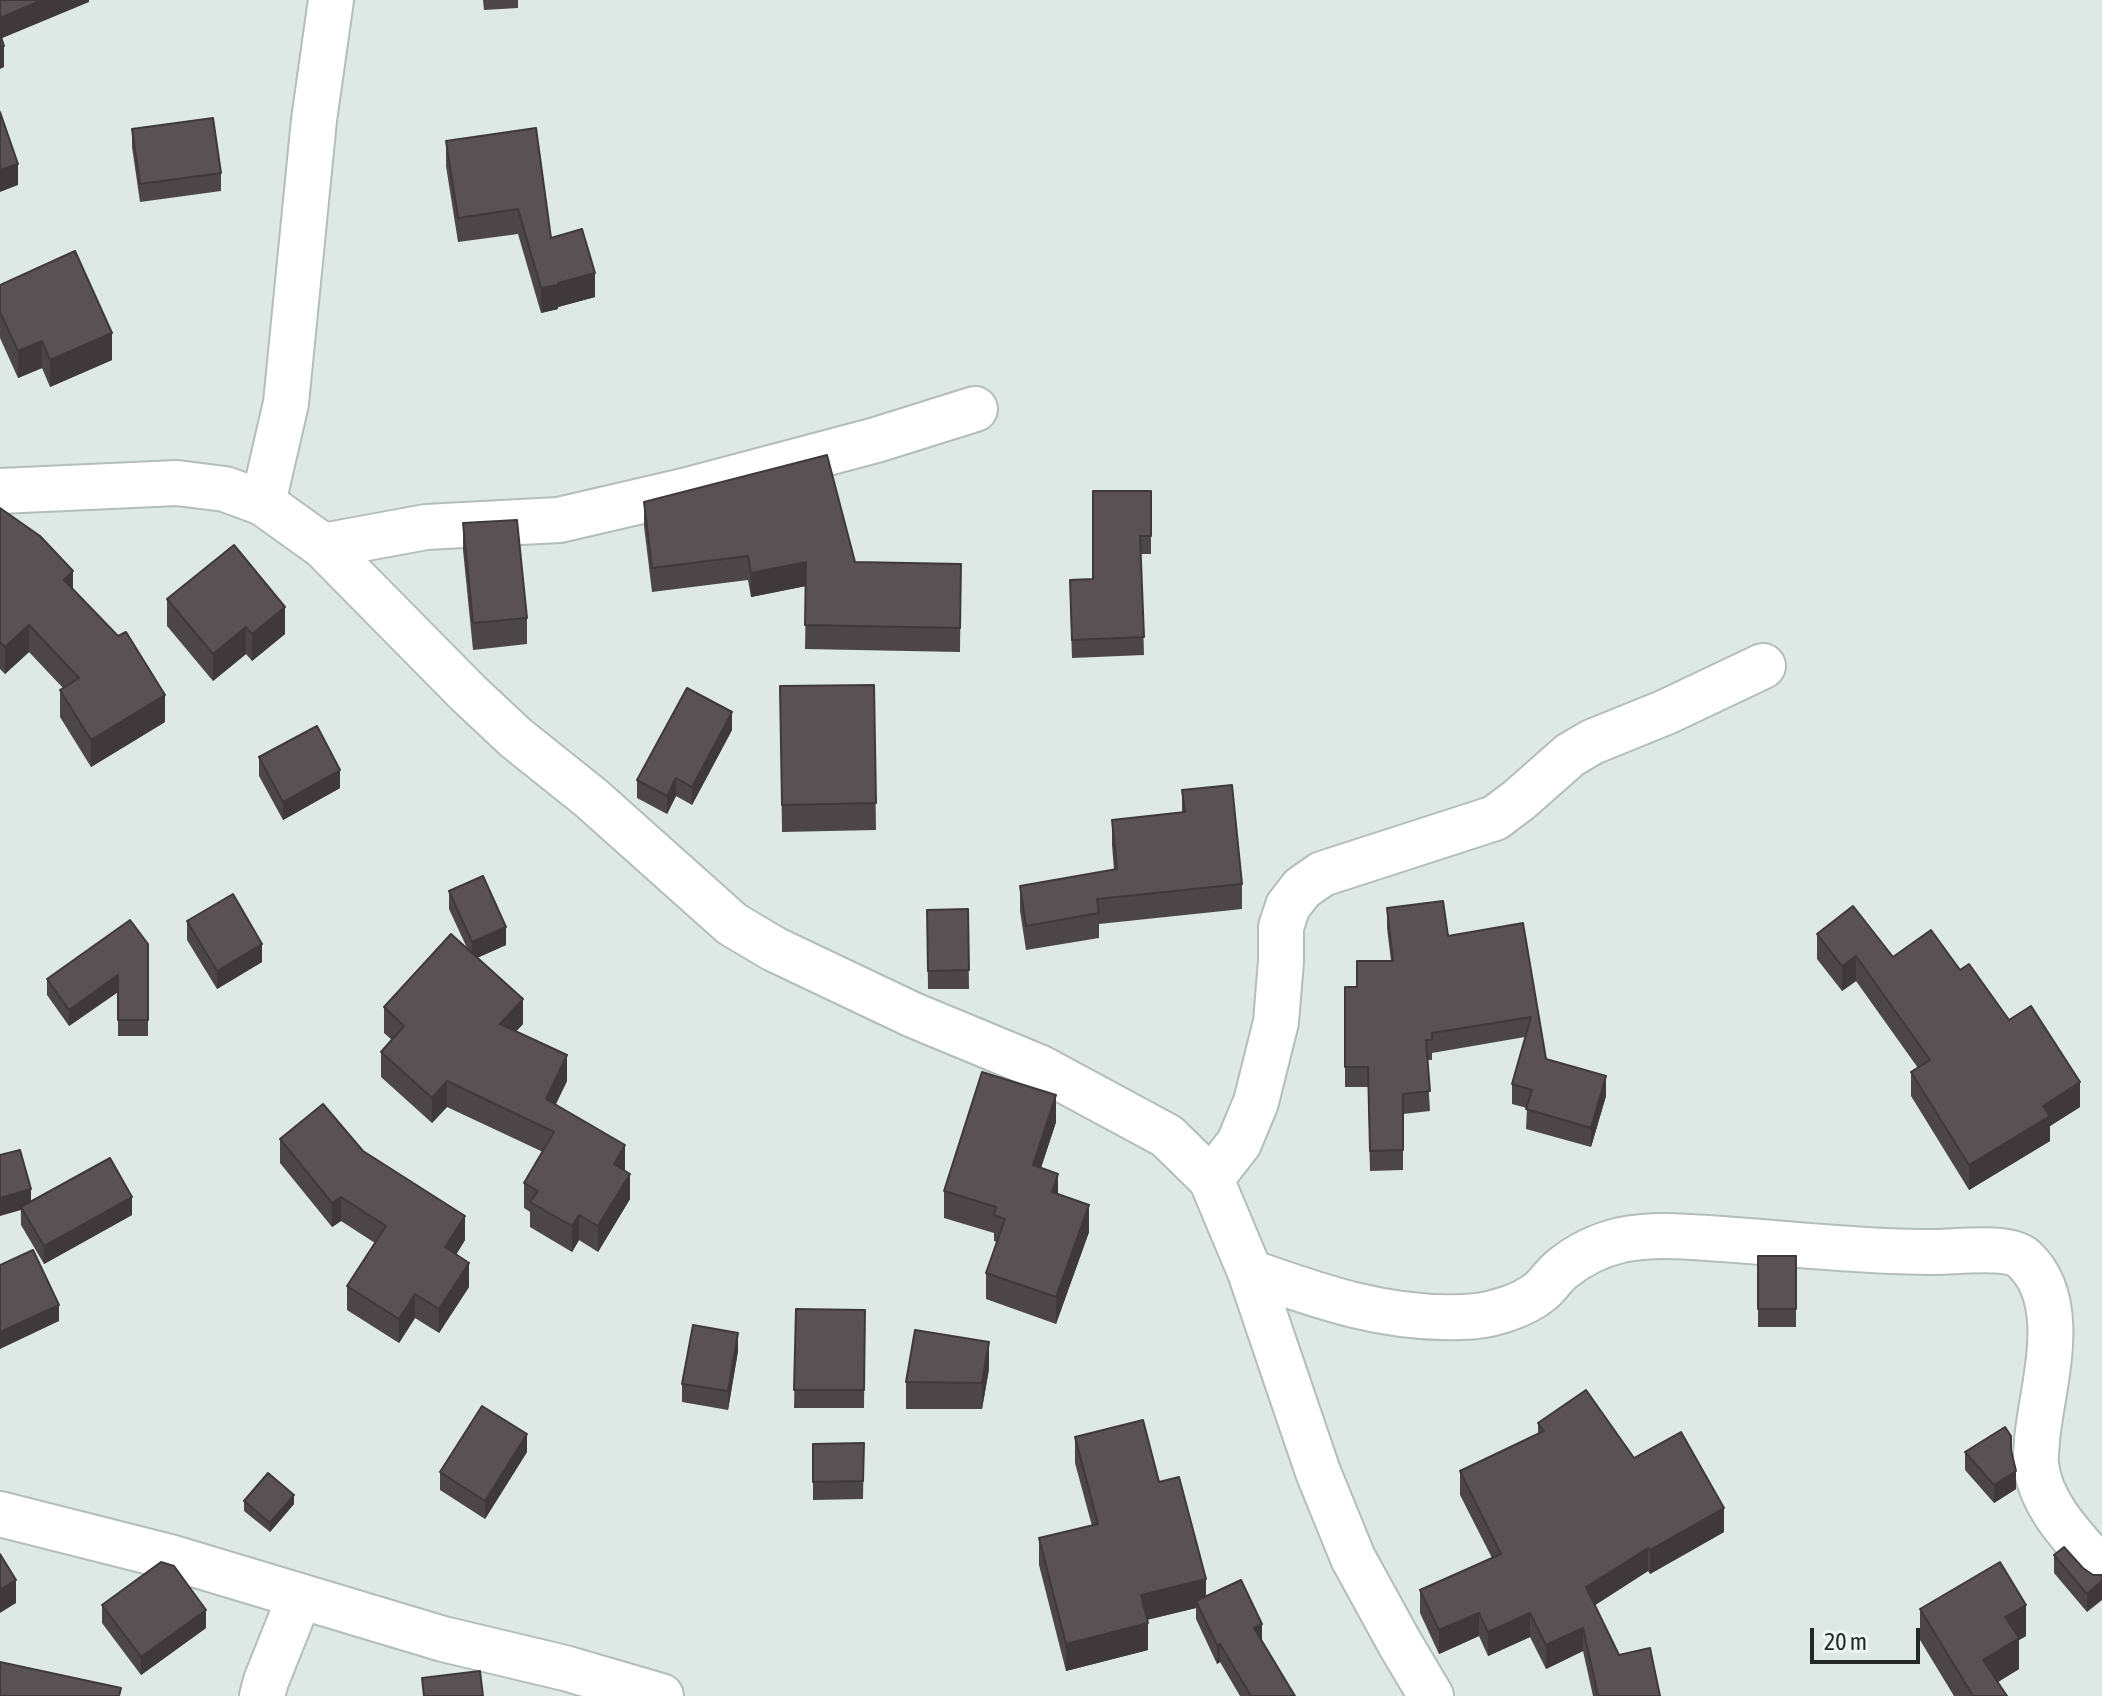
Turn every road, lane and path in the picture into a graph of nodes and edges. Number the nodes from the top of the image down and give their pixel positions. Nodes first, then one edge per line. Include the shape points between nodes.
1 (331, 0) edge
2 (975, 409) dead end
3 (0, 491) edge
4 (263, 503) junction
5 (323, 546) junction
6 (1763, 666) dead end
7 (1211, 1179) junction
8 (1250, 1272) junction
9 (0, 1514) edge
10 (2102, 1570) edge
11 (300, 1596) junction
12 (262, 1696) edge
13 (661, 1696) edge
14 (1431, 1696) edge

1 - 4 street via 286,403
2 - 5 street via 861,444 559,520 426,527
3 - 4 street via 177,483 225,489
4 - 5 street
5 - 7 street via 516,738 732,924 913,1015 1041,1068 1167,1136
6 - 7 street via 1592,742 1495,818 1322,874 1302,888 1281,927 1276,1022 1256,1102 1239,1143
7 - 8 street
8 - 10 street via 1387,1313 1461,1318 1496,1314 1539,1293 1588,1251 1621,1240 1668,1235 1889,1252 2002,1250 2022,1257 2034,1270 2049,1306 2049,1364 2036,1463 2042,1489 2068,1531
8 - 14 street via 1353,1558
9 - 11 street
11 - 12 street
11 - 13 street

